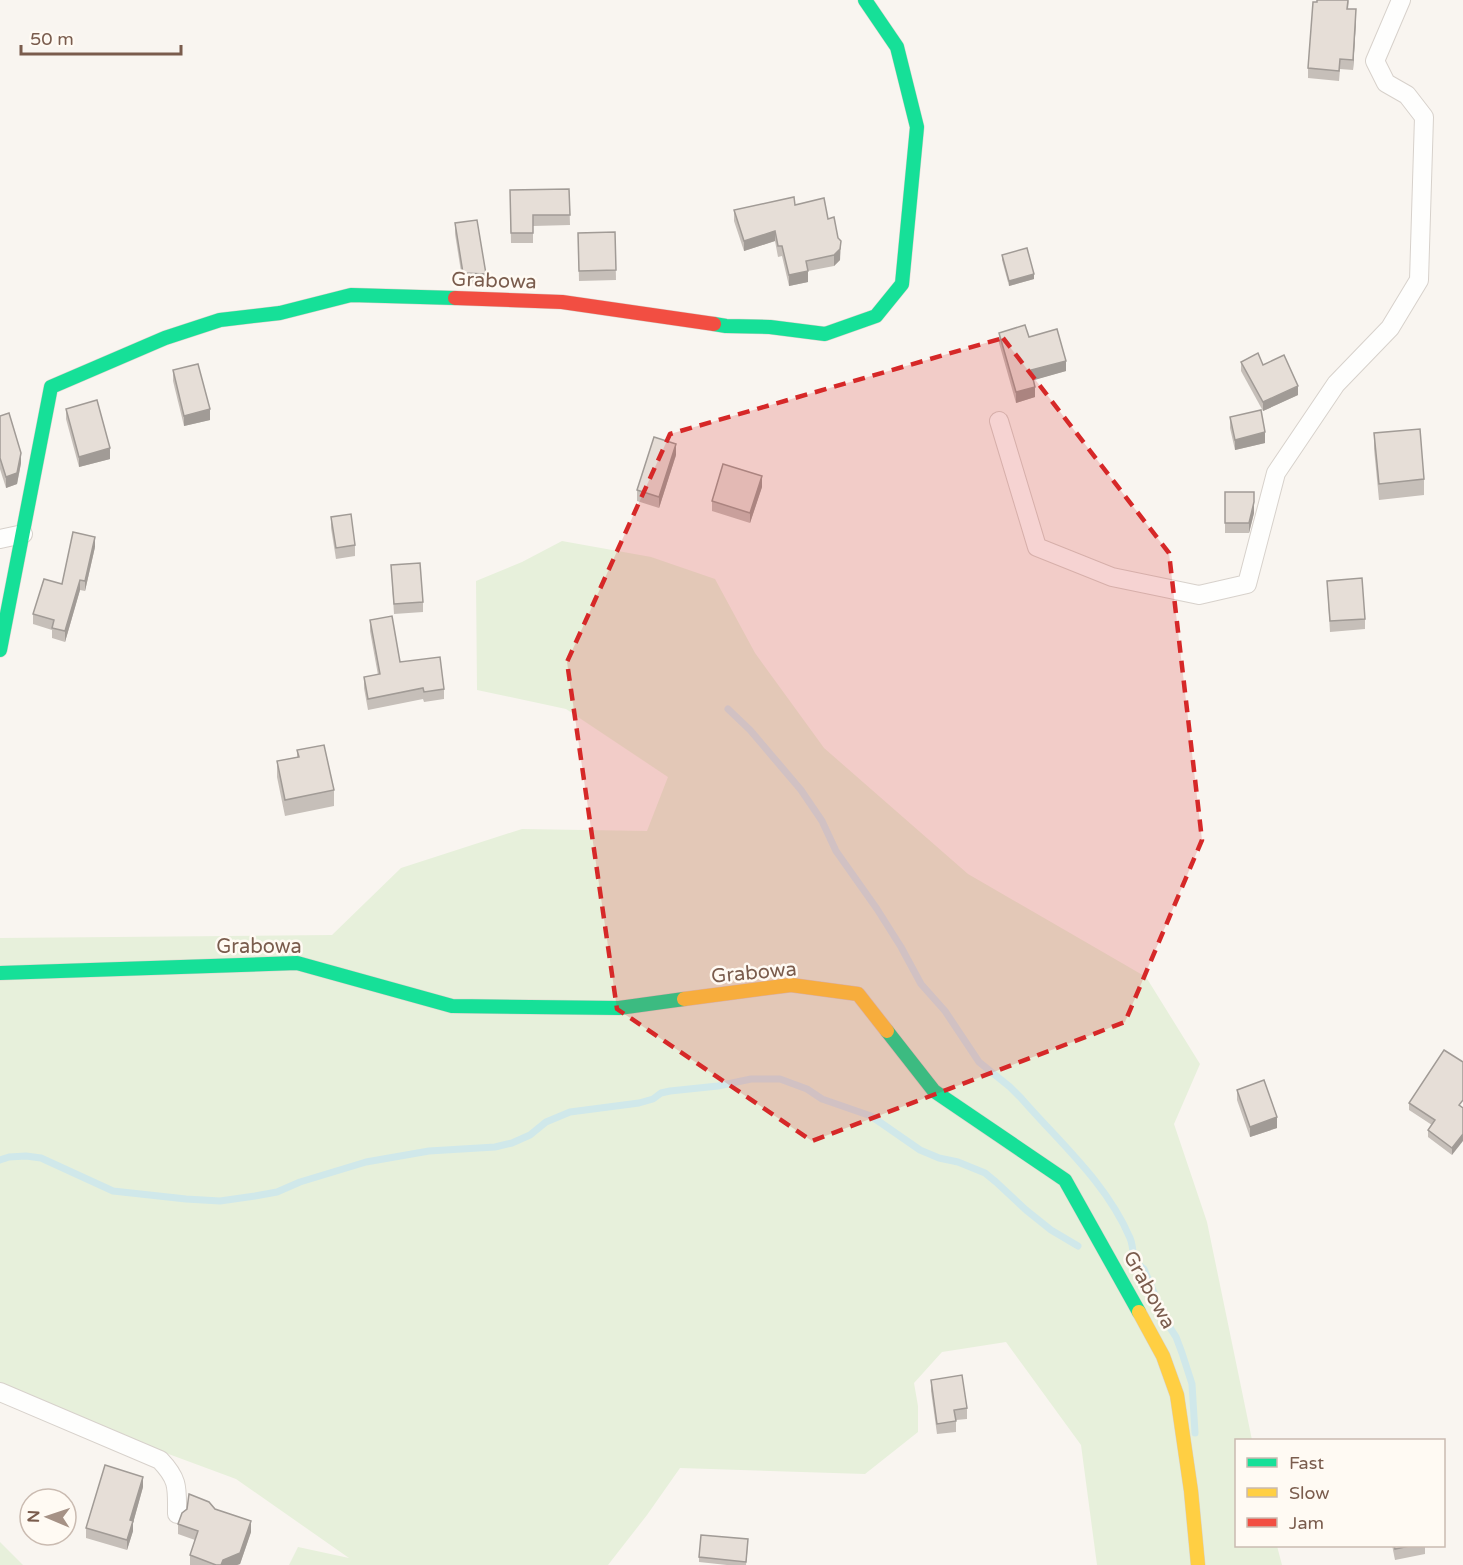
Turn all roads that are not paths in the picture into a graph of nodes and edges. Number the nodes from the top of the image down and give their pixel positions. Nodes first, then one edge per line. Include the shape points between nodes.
1 (865, 0) edge
2 (1401, 0) edge
3 (999, 421) dead end
4 (23, 534) junction
5 (0, 539) edge
6 (0, 650) edge
7 (0, 973) edge
8 (0, 1392) edge
9 (177, 1514) dead end
10 (1198, 1565) edge

1 - 4 street, Grabowa via 897,47 917,127 902,284 876,316 825,334 726,326 562,303 351,295 280,313 220,320 165,338 51,387
2 - 3 street via 1375,61 1386,82 1407,95 1424,117 1419,279 1390,328 1336,384 1276,473 1247,584 1199,595 1112,577 1037,547
4 - 5 street
4 - 6 street, Grabowa
7 - 10 street, Grabowa via 297,963 452,1006 619,1008 790,985 858,994 934,1091 1065,1180 1163,1356 1177,1395
8 - 9 street via 160,1460 171,1471 177,1489

